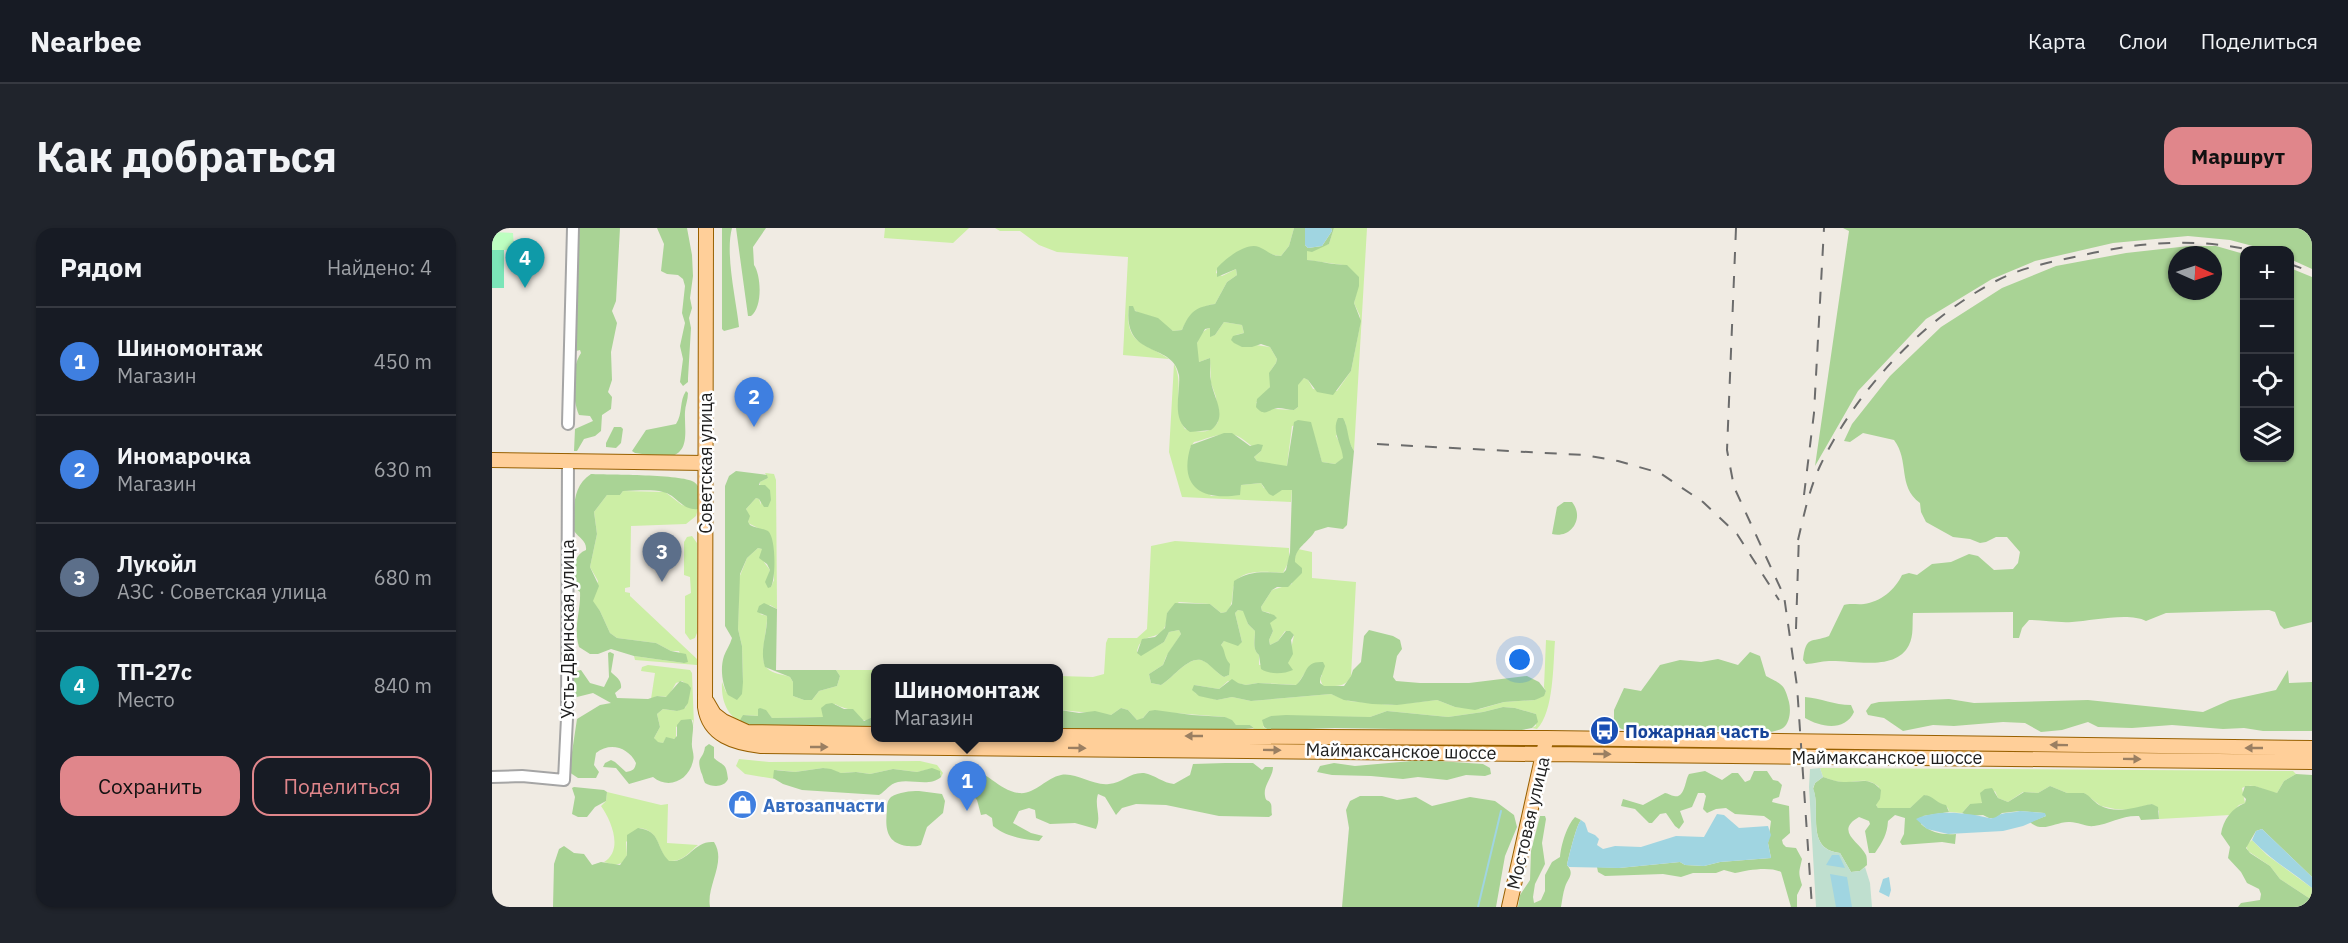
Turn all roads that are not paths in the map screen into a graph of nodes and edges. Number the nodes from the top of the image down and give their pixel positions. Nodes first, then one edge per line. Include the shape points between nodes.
1 (573, 228) edge
2 (706, 228) edge
3 (568, 424) dead end
4 (492, 460) edge
5 (568, 460) junction
6 (705, 463) junction
7 (705, 697) junction
8 (871, 734) edge
9 (1063, 736) edge
10 (1546, 738) junction
11 (2312, 748) edge
12 (1544, 753) junction
13 (2312, 762) edge
14 (492, 777) edge
15 (1509, 907) edge

1 - 3 street
2 - 6 main road, Советская улица
4 - 5 main road
5 - 6 main road
5 - 14 street, Усть-Двинская улица via 564,780
6 - 7 main road, Советская улица
7 - 8 main road via 716,716 742,731
7 -> 12 main road, Маймаксанское шоссе via 713,729 738,742 760,746
10 -> 9 main road, Маймаксанское шоссе
11 -> 10 main road, Маймаксанское шоссе
10 - 12 main road, Мостовая улица
12 -> 13 main road, Маймаксанское шоссе
12 - 15 main road, Мостовая улица

